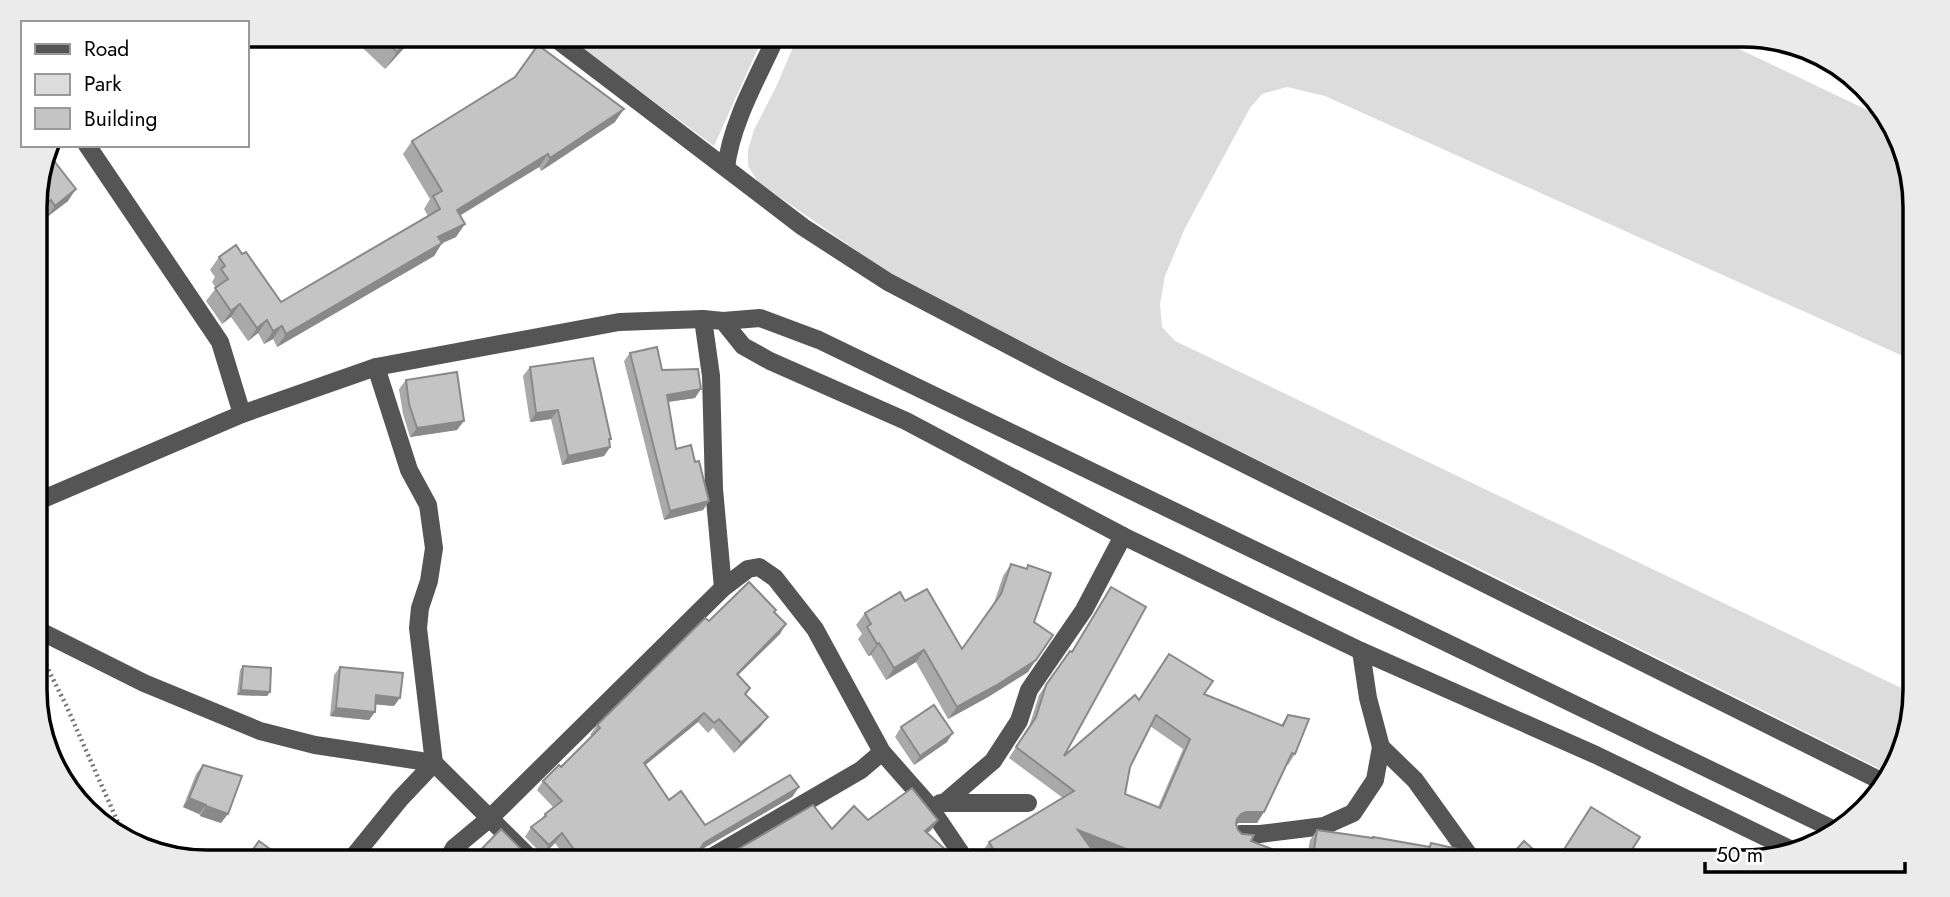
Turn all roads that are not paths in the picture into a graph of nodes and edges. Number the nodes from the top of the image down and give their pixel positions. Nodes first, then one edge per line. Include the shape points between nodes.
1 (568, 48) edge
2 (771, 48) edge
3 (88, 147) edge
4 (726, 169) junction
5 (704, 319) junction
6 (723, 321) junction
7 (376, 367) junction
8 (242, 414) junction
9 (47, 497) edge
10 (1124, 536) junction
11 (723, 588) junction
12 (47, 635) edge
13 (1361, 651) junction
14 (1381, 747) junction
15 (882, 752) junction
16 (434, 764) junction
17 (1875, 778) edge
18 (936, 803) junction
19 (1028, 803) dead end
20 (489, 818) junction
21 (1826, 826) edge
22 (1240, 834) edge
23 (1781, 845) edge
24 (1465, 849) edge
25 (359, 850) edge
26 (453, 850) edge
27 (522, 850) edge
28 (724, 850) edge
29 (960, 850) edge

1 - 4 street
2 - 4 street via 734,130
3 - 8 street via 220,342
4 - 17 street via 803,227 888,282
5 - 6 street
5 - 7 street via 619,322
5 - 11 street
6 - 10 street via 743,346 769,360 906,421
6 - 21 street via 760,318 818,340
7 - 8 street
7 - 16 street via 409,470 428,505 434,548 418,628
8 - 9 street
10 - 13 street
10 - 18 street via 1084,610 1029,690 1019,720 993,761
11 - 15 street via 759,566 775,578 815,629
11 - 20 street
12 - 16 street via 144,683 260,731
13 - 14 street
13 - 23 street via 1596,755
14 - 22 street via 1375,780 1353,813 1324,826
14 - 24 street via 1415,780
15 - 18 street
15 - 28 street via 861,770
16 - 20 street
16 - 25 street
18 - 19 street
18 - 29 street
20 - 26 street
20 - 27 street

